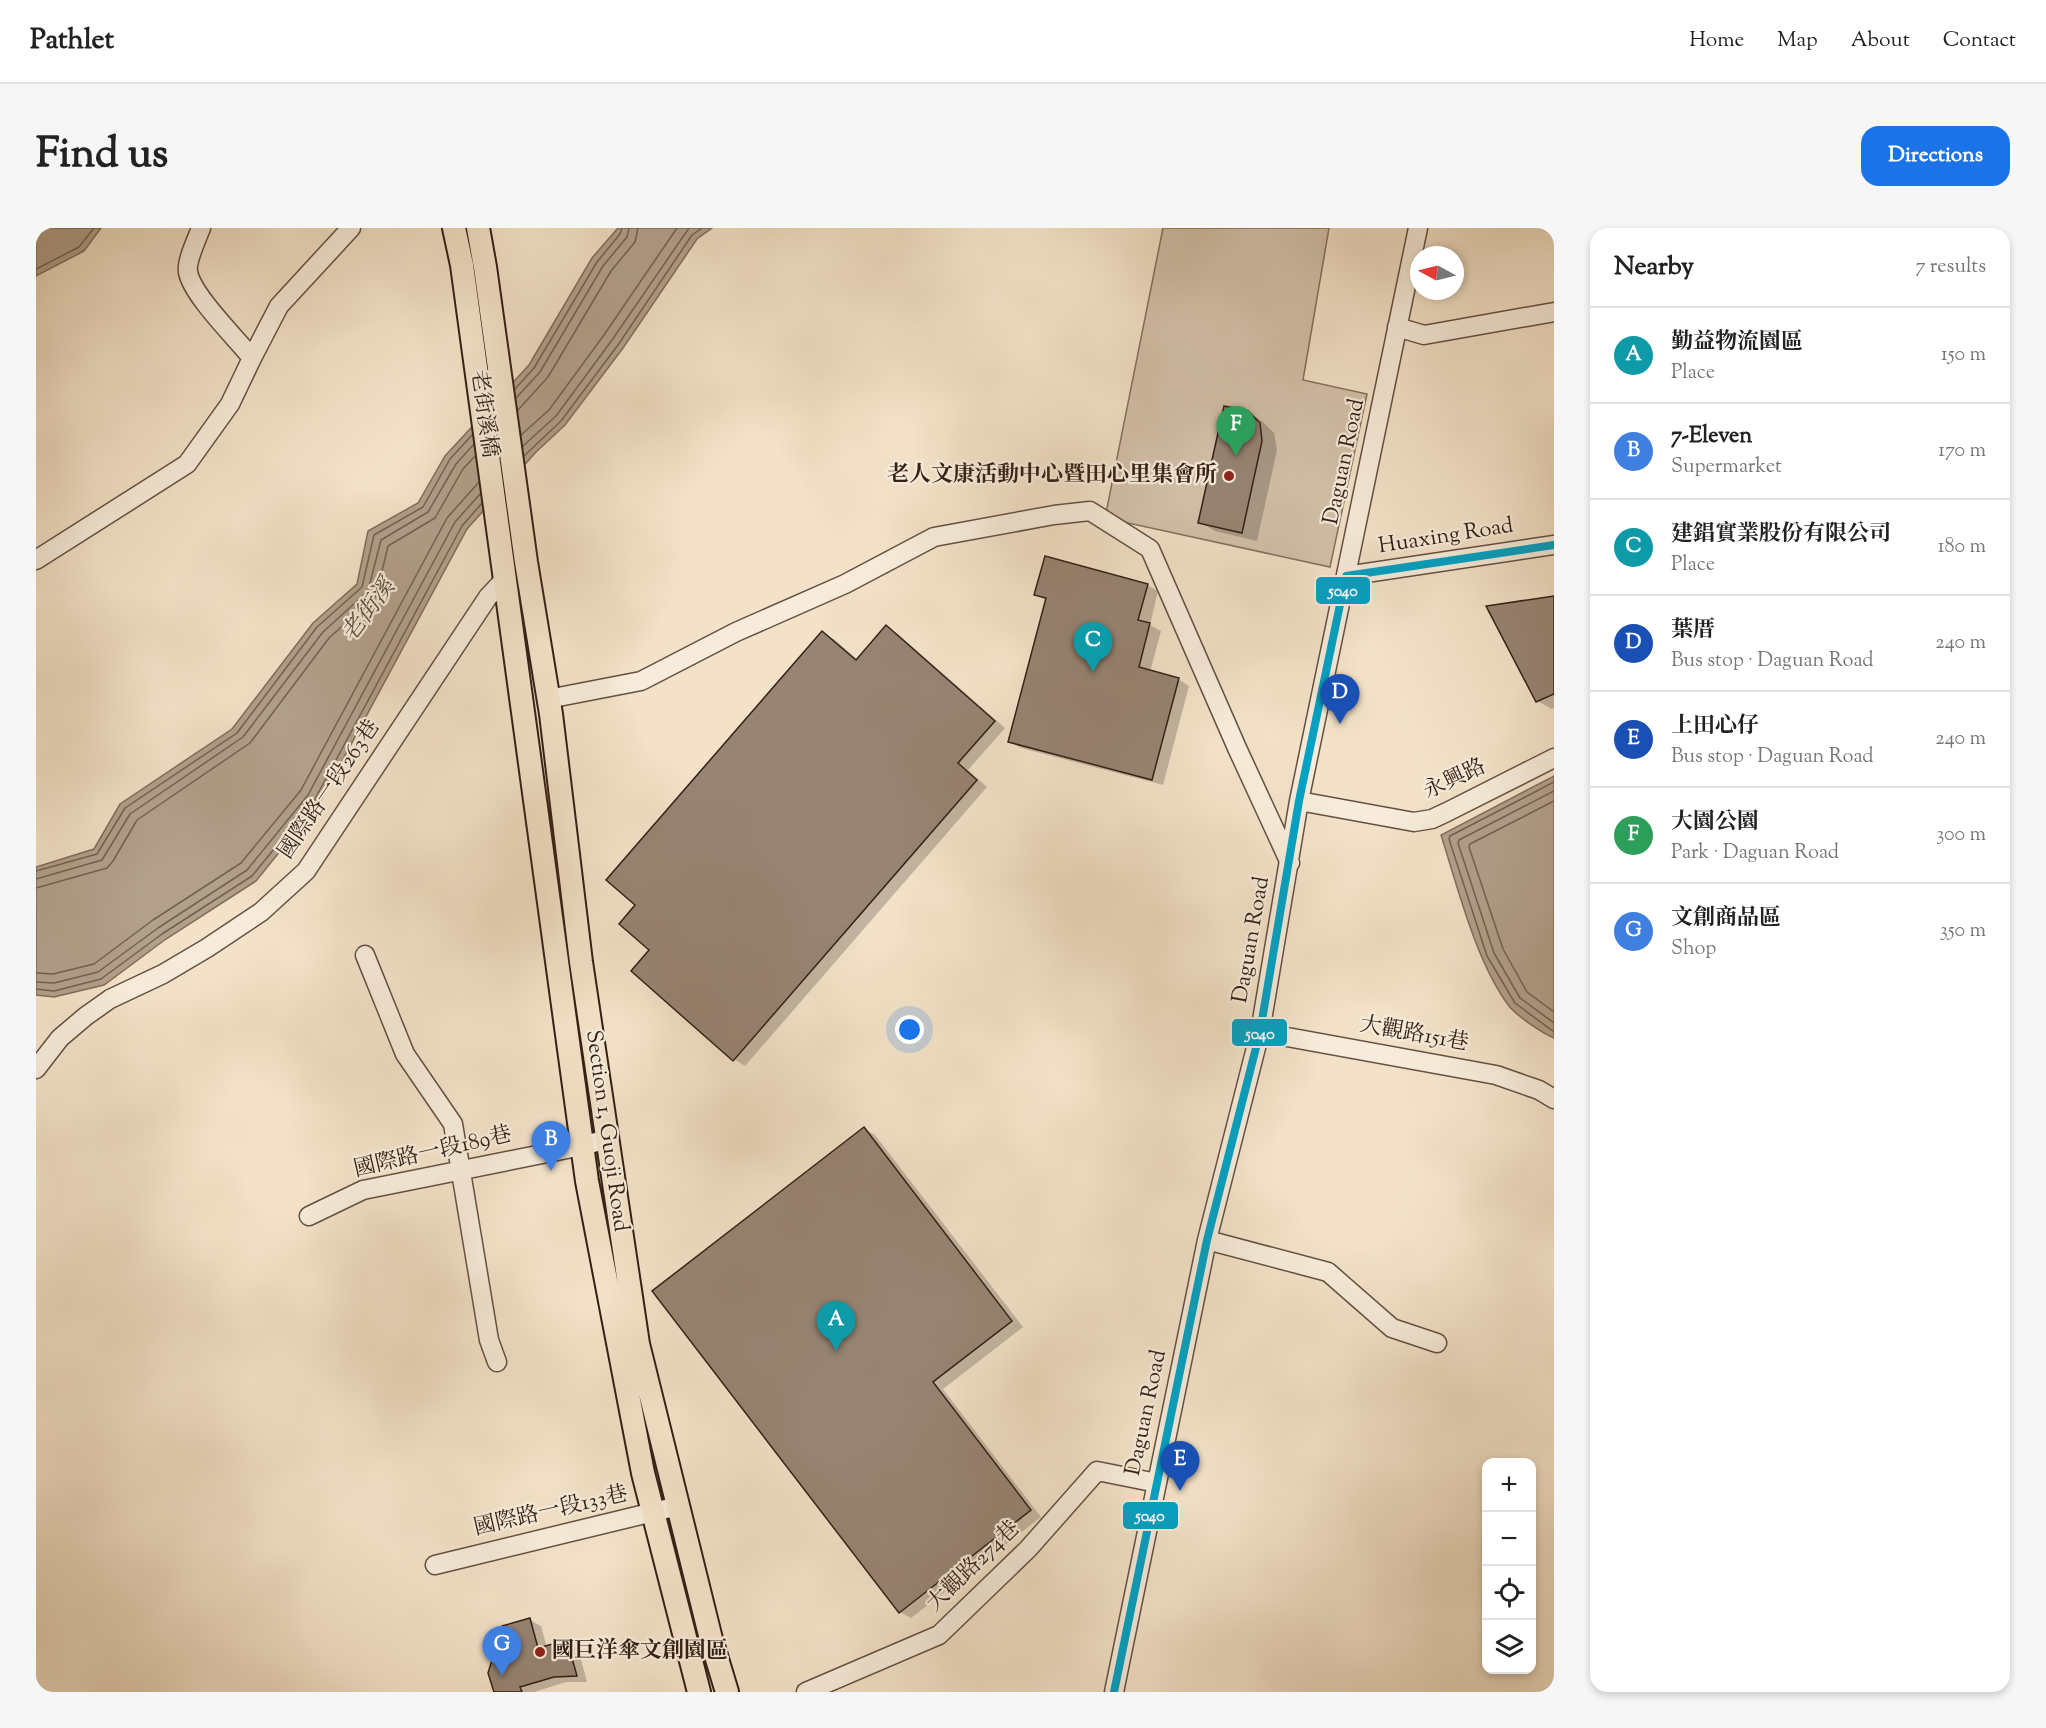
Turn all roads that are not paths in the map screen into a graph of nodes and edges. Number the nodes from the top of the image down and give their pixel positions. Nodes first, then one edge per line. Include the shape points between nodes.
1 (201, 228) edge
2 (351, 228) edge
3 (454, 228) edge
4 (477, 228) edge
5 (1418, 228) edge
6 (1554, 312) edge
7 (1397, 327) junction
8 (252, 357) junction
9 (1554, 545) edge
10 (36, 560) edge
11 (526, 562) joint
12 (504, 571) junction
13 (1346, 576) junction
14 (548, 699) junction
15 (1554, 758) edge
16 (1299, 801) junction
17 (1290, 863) junction
18 (365, 955) dead end
19 (1260, 1032) junction
20 (36, 1069) edge
21 (1554, 1100) edge
22 (607, 1139) junction
23 (582, 1146) junction
24 (461, 1170) junction
25 (309, 1216) dead end
26 (1207, 1240) junction
27 (1437, 1343) dead end
28 (497, 1362) dead end
29 (1158, 1483) junction
30 (678, 1506) junction
31 (653, 1512) junction
32 (435, 1565) dead end
33 (699, 1692) edge
34 (727, 1692) edge
35 (806, 1692) edge
36 (1114, 1692) edge

1 - 8 street via 188,271 198,293
2 - 8 street via 279,306
3 - 12 main road, 老街溪橋
4 - 11 main road, 老街溪橋
5 - 7 street, Daguan Road
6 - 7 street via 1424,335
7 - 13 street, Daguan Road
8 - 10 street via 230,404 187,464
9 - 13 street, Huaxing Road
11 - 14 main road, Section 1, Guoji Road
12 - 20 street, 國際路一段263巷 via 306,871 261,912 216,942 86,1016 60,1038
12 - 23 main road, Section 1, Guoji Road
13 - 16 street, Daguan Road
14 - 17 street via 641,681 934,537 1090,511 1150,549
14 - 22 main road, Section 1, Guoji Road
15 - 16 street, 永興路 via 1432,819 1414,822
16 - 17 street, Daguan Road
17 - 19 street, Daguan Road
18 - 24 street via 405,1054 453,1124
19 - 21 street, 大觀路151巷 via 1496,1075 1539,1090
19 - 26 street, Daguan Road
22 - 23 street, 國際路一段189巷
22 - 30 main road, Section 1, Guoji Road via 638,1344
23 - 24 street, 國際路一段189巷
23 - 31 main road, Section 1, Guoji Road
24 - 25 street, 國際路一段189巷 via 363,1190
24 - 28 street via 489,1340
26 - 27 street via 1328,1272 1392,1328
26 - 29 street, Daguan Road
29 - 35 street, 大觀路274巷 via 1097,1471 1028,1549 939,1635
29 - 36 street, Daguan Road
30 - 31 street, 國際路一段133巷
30 - 34 main road, Section 1, Guoji Road
31 - 32 street, 國際路一段133巷
31 - 33 main road, Section 1, Guoji Road

